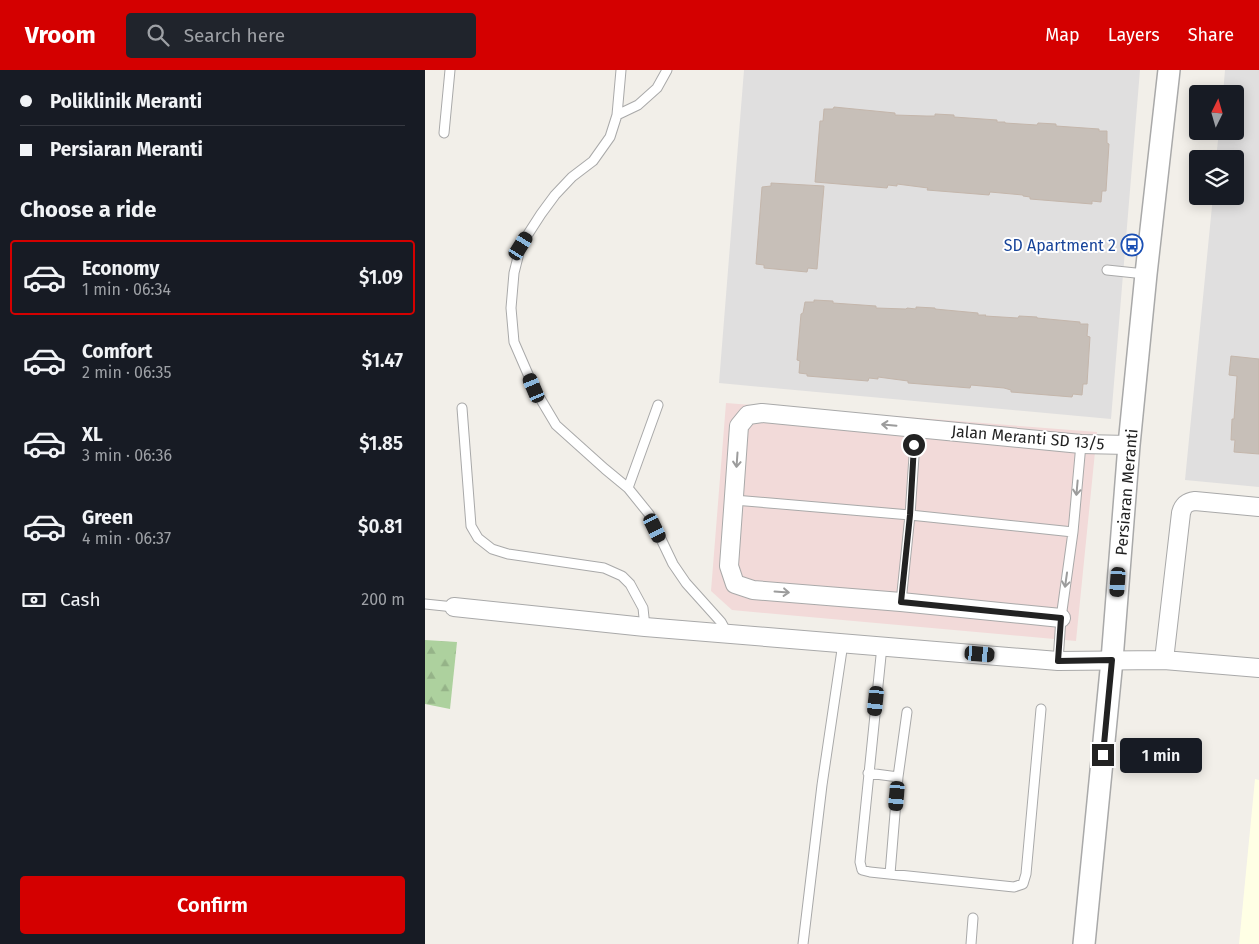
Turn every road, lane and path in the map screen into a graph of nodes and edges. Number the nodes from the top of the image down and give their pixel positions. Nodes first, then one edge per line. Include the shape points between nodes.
1 (450, 70) edge
2 (621, 70) edge
3 (667, 70) edge
4 (1169, 70) edge
5 (617, 115) junction
6 (444, 133) dead end
7 (1107, 270) dead end
8 (1145, 274) junction
9 (658, 404) dead end
10 (462, 408) dead end
11 (915, 427) junction
12 (1081, 444) junction
13 (1129, 445) junction
14 (628, 488) junction
15 (734, 500) junction
16 (1259, 507) edge
17 (910, 515) junction
18 (1073, 532) junction
19 (901, 602) junction
20 (425, 604) edge
21 (454, 607) joint
22 (1061, 618) junction
23 (645, 626) junction
24 (728, 634) junction
25 (843, 643) junction
26 (882, 646) junction
27 (1112, 660) junction
28 (1164, 660) junction
29 (1058, 661) junction
30 (1259, 668) edge
31 (1041, 709) dead end
32 (907, 712) dead end
33 (868, 773) junction
34 (899, 777) junction
35 (890, 874) junction
36 (973, 918) dead end
37 (803, 944) edge
38 (971, 944) edge
39 (1084, 944) edge

1 - 6 lane
2 - 5 lane
3 - 5 lane via 657,88 638,105
4 - 8 street, Persiaran Meranti
5 - 14 lane via 610,137 593,161 555,195 521,246 511,308 514,342 534,388 556,425
7 - 8 lane
8 - 13 street, Persiaran Meranti
9 - 14 lane
10 - 23 lane via 471,526 478,538 492,549 508,554 604,568 622,576 643,608
11 - 12 street, Jalan Meranti SD 13/5
11 -> 15 street, Jalan Meranti SD 13/5 via 762,413 749,415 739,426
11 - 17 lane
12 - 13 street, Jalan Meranti SD 13/5
12 -> 18 lane
13 - 27 street, Persiaran Meranti
14 - 24 lane via 649,514 686,583
15 - 17 lane
15 -> 19 street via 729,566 735,584 753,590
16 - 28 street via 1195,501 1182,508
17 - 18 lane
17 - 19 lane
18 -> 22 lane
19 - 22 street
20 - 21 lane
21 - 23 street
22 - 29 lane
23 - 24 street
24 - 25 street
25 - 26 street
25 - 37 lane
26 - 29 street
26 - 33 lane
27 - 28 street
27 - 29 street
27 - 39 street, Persiaran Meranti
28 - 30 street
31 - 35 lane via 1023,884 1013,887
32 - 34 lane
33 - 34 lane
33 - 35 lane via 860,862 862,870
34 - 35 lane
36 - 38 lane

